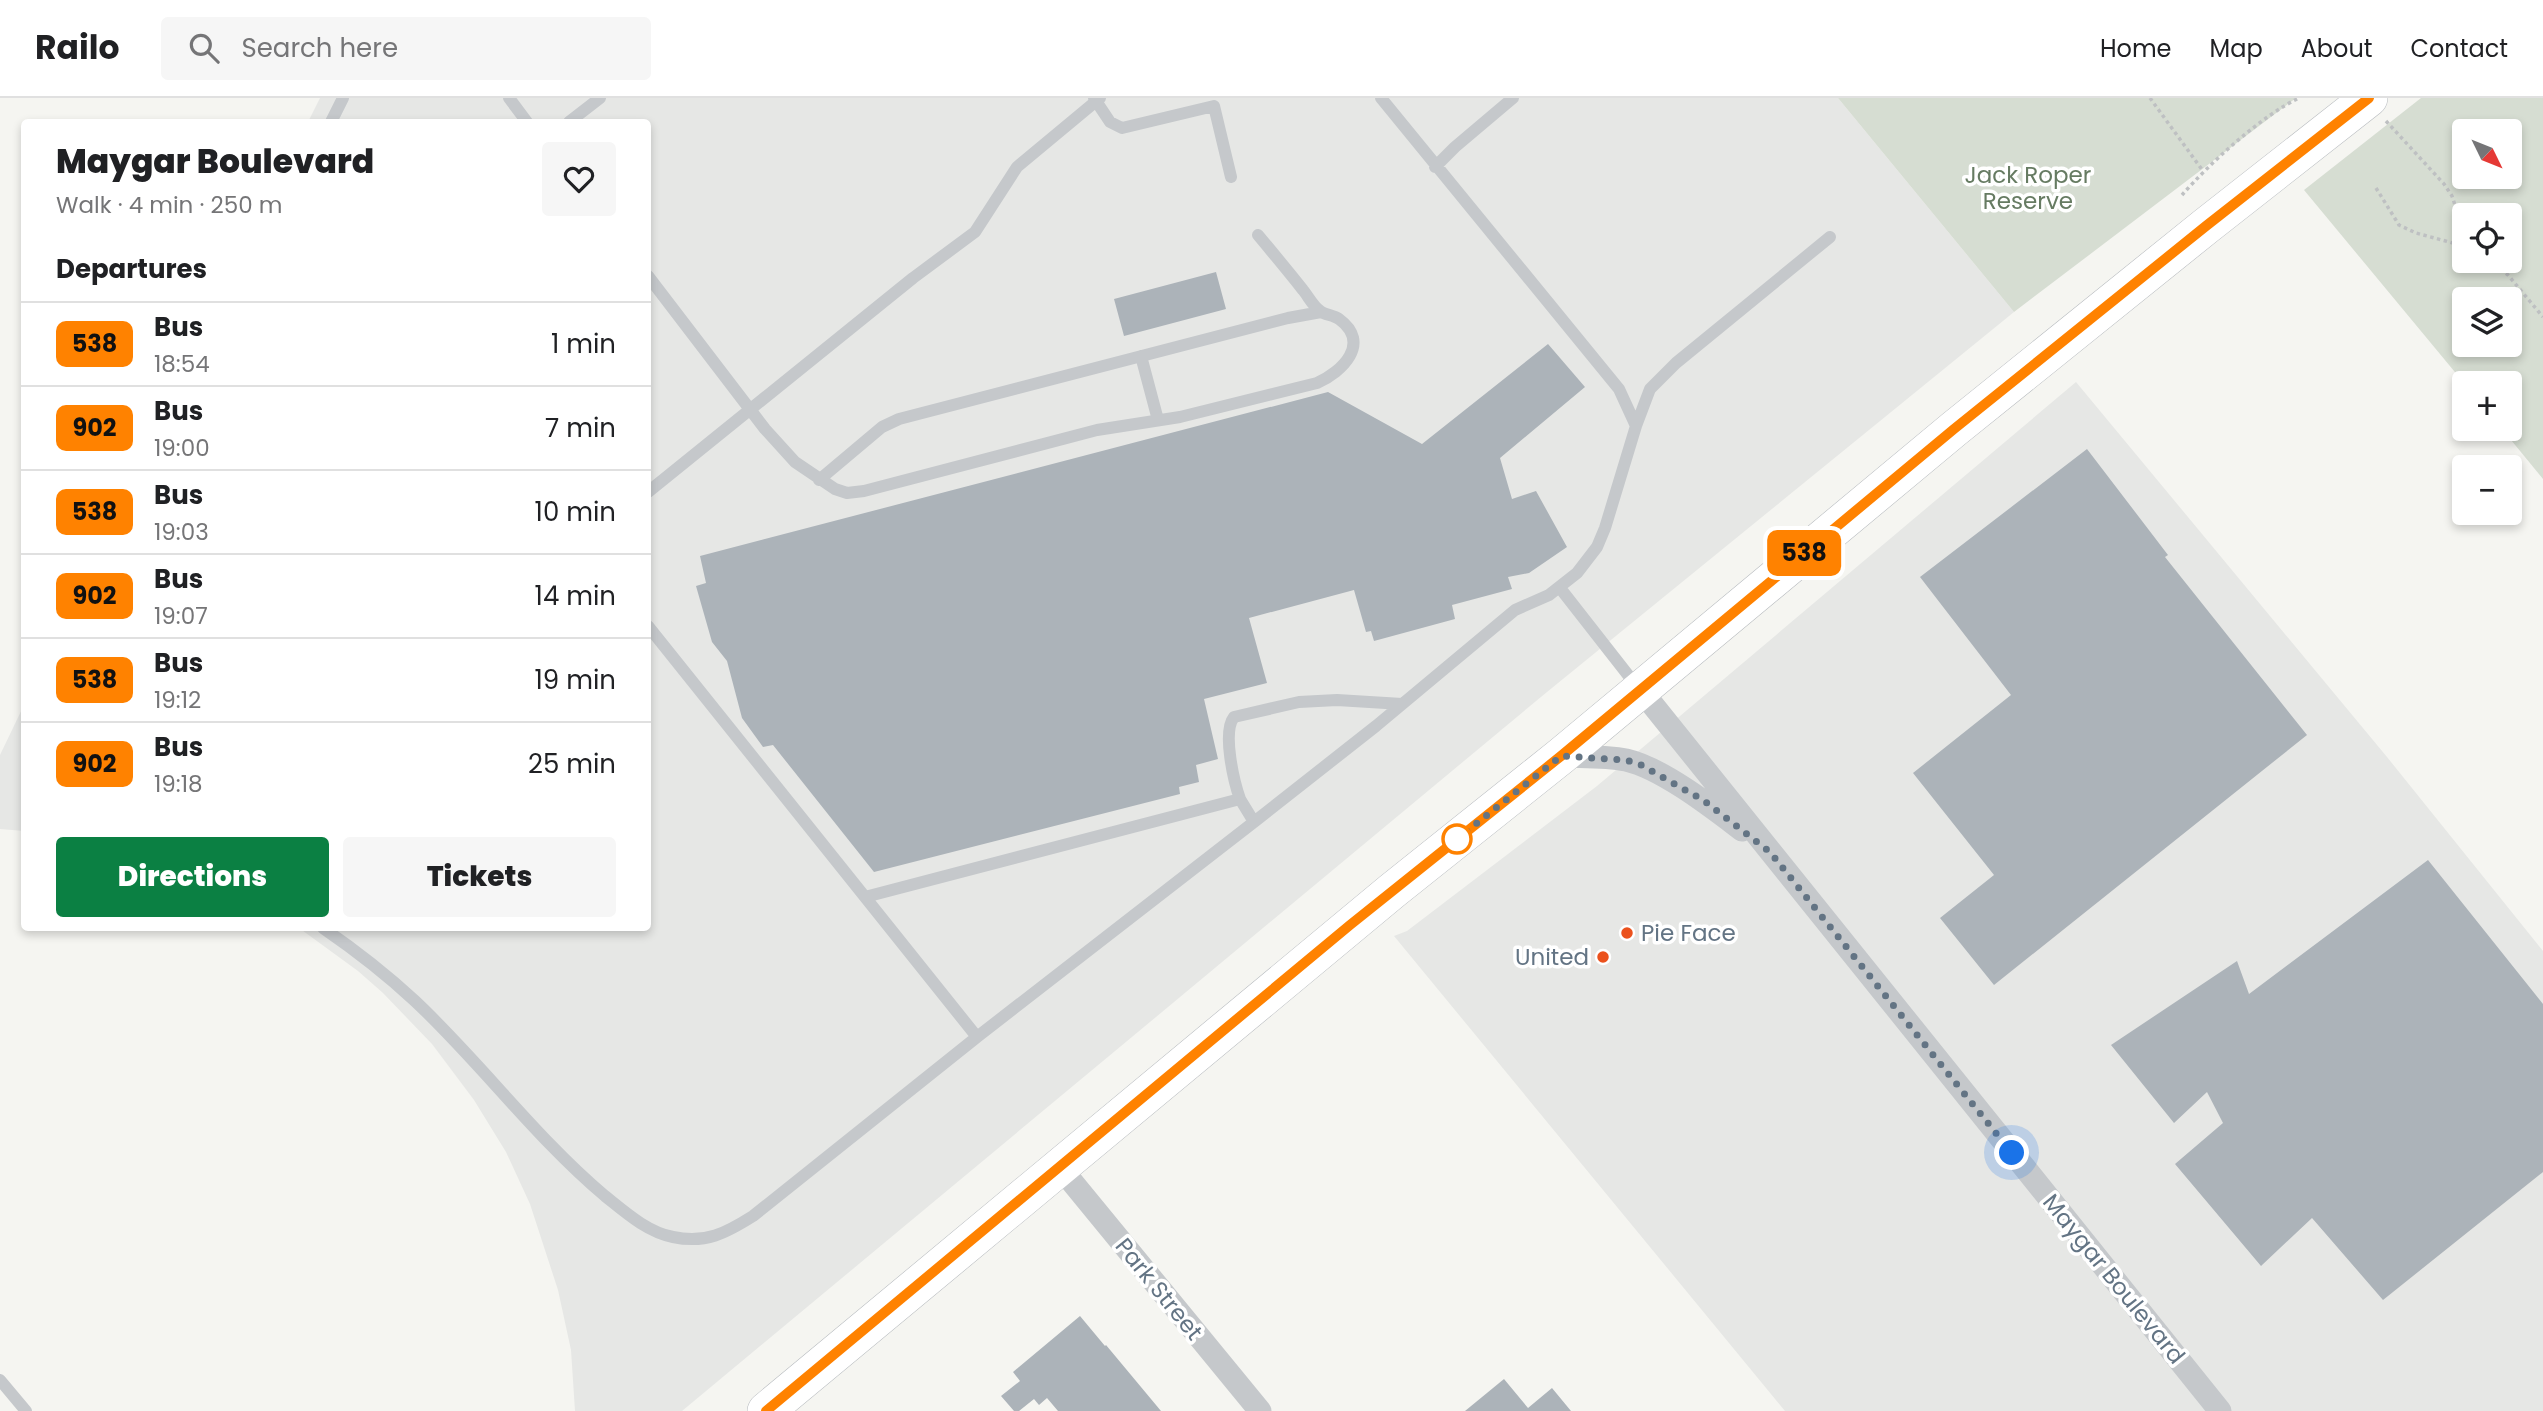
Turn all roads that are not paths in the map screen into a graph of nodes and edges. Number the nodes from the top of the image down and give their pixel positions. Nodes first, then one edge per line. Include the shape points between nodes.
1 (343, 98) edge
2 (509, 98) edge
3 (600, 98) edge
4 (1381, 98) edge
5 (1513, 98) edge
6 (1097, 99) edge
7 (2378, 109) edge
8 (332, 119) edge
9 (525, 119) edge
10 (573, 119) edge
11 (1435, 167) junction
12 (1231, 177) dead end
13 (1258, 235) dead end
14 (1830, 237) dead end
15 (651, 286) edge
16 (1321, 312) junction
17 (1141, 356) junction
18 (750, 410) junction
19 (1158, 420) junction
20 (1636, 426) junction
21 (819, 480) junction
22 (651, 490) edge
23 (1560, 588) junction
24 (651, 630) edge
25 (1640, 689) junction
26 (1402, 704) junction
27 (1561, 756) junction
28 (1240, 799) junction
29 (1254, 822) junction
30 (1770, 852) junction
31 (865, 897) junction
32 (327, 931) edge
33 (977, 1037) junction
34 (1059, 1166) junction
35 (0, 1380) edge
36 (26, 1411) edge
37 (766, 1411) edge
38 (1260, 1411) edge
39 (2220, 1411) edge

1 - 8 lane
2 - 9 lane
3 - 10 lane
4 - 11 lane
5 - 11 lane
6 - 12 lane via 1110,122 1122,128 1213,106
6 - 18 lane via 1017,167 975,232
7 - 25 main road via 2206,226
11 - 20 lane via 1619,389
13 - 16 lane
14 - 20 lane via 1676,363 1650,389
15 - 18 lane
16 - 17 lane
16 - 19 lane via 1340,320 1354,341 1349,359 1329,378
17 - 19 lane
17 - 21 lane via 900,419 882,427
18 - 21 lane via 795,462
18 - 22 lane
19 - 21 lane via 1097,430 864,491 847,493
20 - 23 lane via 1597,547
23 - 25 lane
23 - 26 lane via 1515,610
24 - 31 lane
25 - 27 main road
25 - 30 street, Maygar Boulevard
26 - 28 lane via 1299,702 1234,717 1229,726 1231,761
26 - 29 lane
27 - 30 street via 1641,765 1703,800
27 - 34 main road
28 - 29 lane
28 - 31 lane
29 - 33 lane
30 - 39 street, Maygar Boulevard
31 - 33 lane
32 - 33 lane via 414,1000 573,1168 621,1209 650,1229 672,1237 697,1240 723,1234 753,1216
34 - 37 main road
34 - 38 street, Park Street
35 - 36 lane

